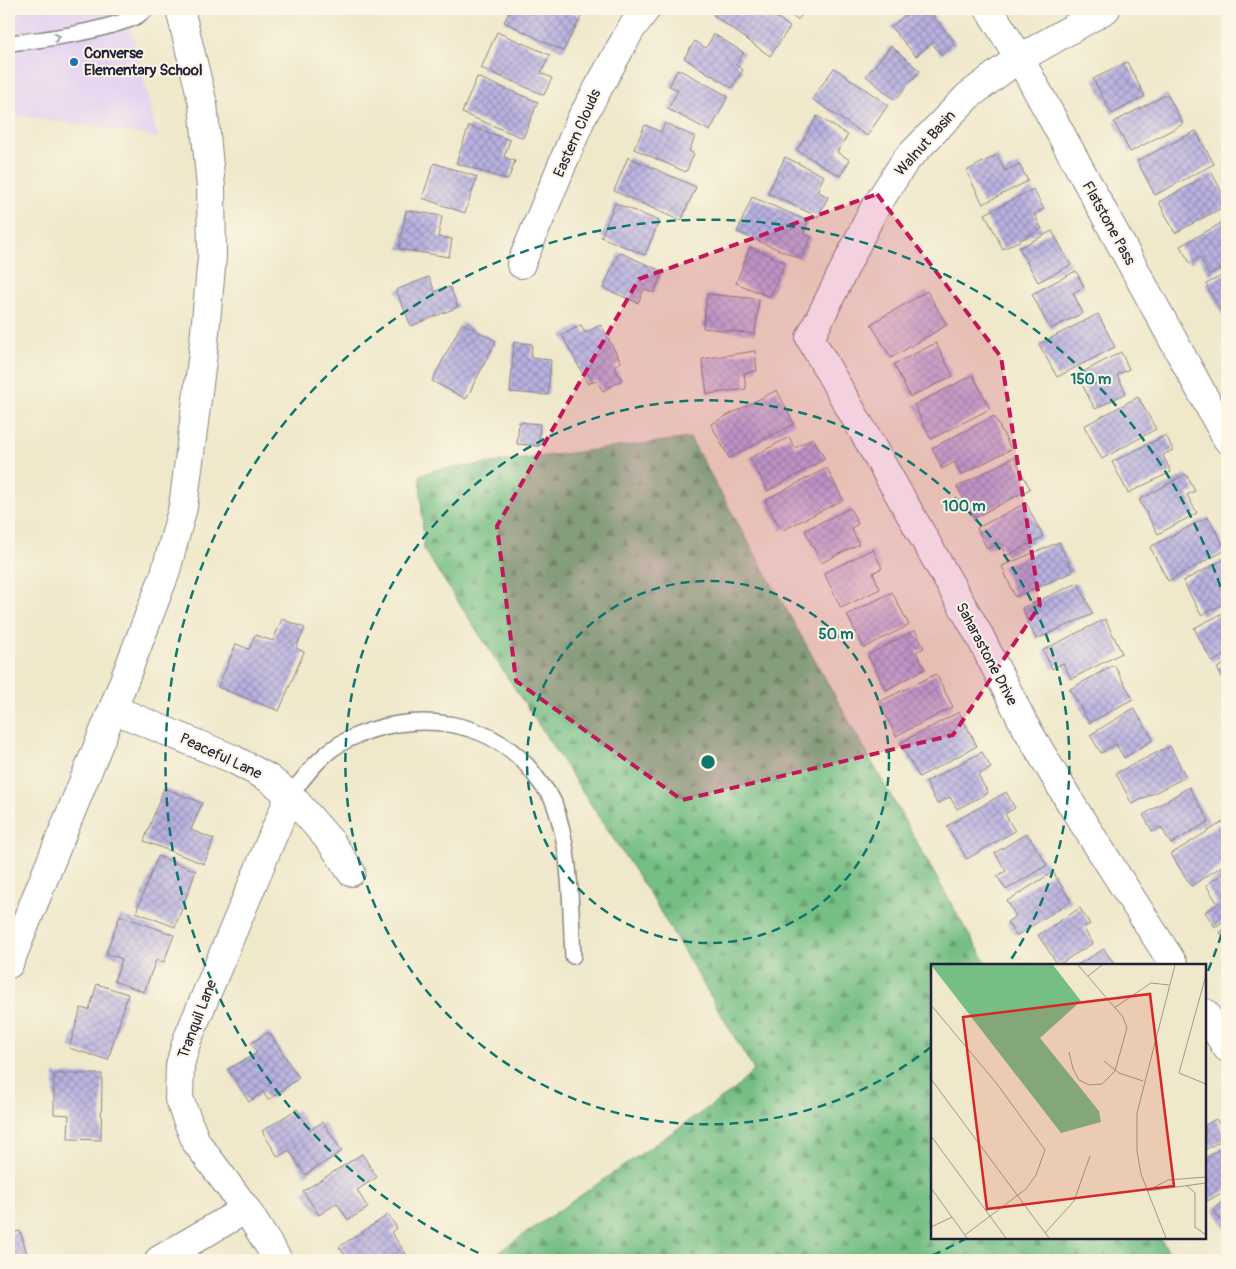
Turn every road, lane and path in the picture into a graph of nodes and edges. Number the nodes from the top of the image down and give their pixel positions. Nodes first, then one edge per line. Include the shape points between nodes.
1 (147, 9) edge
2 (180, 9) edge
3 (646, 9) edge
4 (989, 9) edge
5 (1106, 9) edge
6 (9, 43) edge
7 (1020, 59) junction
8 (521, 264) dead end
9 (810, 338) joint
10 (1227, 439) edge
11 (113, 709) junction
12 (290, 795) junction
13 (350, 872) dead end
14 (573, 956) dead end
15 (9, 964) edge
16 (1173, 964) edge
17 (1206, 1015) edge
18 (1227, 1048) edge
19 (246, 1209) junction
20 (159, 1260) edge
21 (278, 1260) edge

6 -> 1 lane via 133,19
2 - 11 street via 203,104 211,187 211,267 203,353 183,507 165,574
3 - 8 street, Eastern Clouds via 626,37 581,119
4 - 7 street, Flatstone Pass
5 - 7 street, Walnut Basin
7 - 9 street, Walnut Basin via 968,96 905,161 872,211
7 - 10 street, Flatstone Pass
9 - 16 street, Saharastone Drive via 979,635 1024,724
11 - 12 street, Peaceful Lane via 233,759 268,778
11 - 15 street
12 - 13 street, Peaceful Lane via 331,842
12 - 14 lane via 322,756 346,740 387,725 424,721 473,729 504,746 531,768 553,802 564,841 569,876
12 - 19 street, Tranquil Lane via 187,1040 180,1065 179,1099 196,1142
17 - 18 street
19 - 20 street
19 - 21 street, Tranquil Lane

